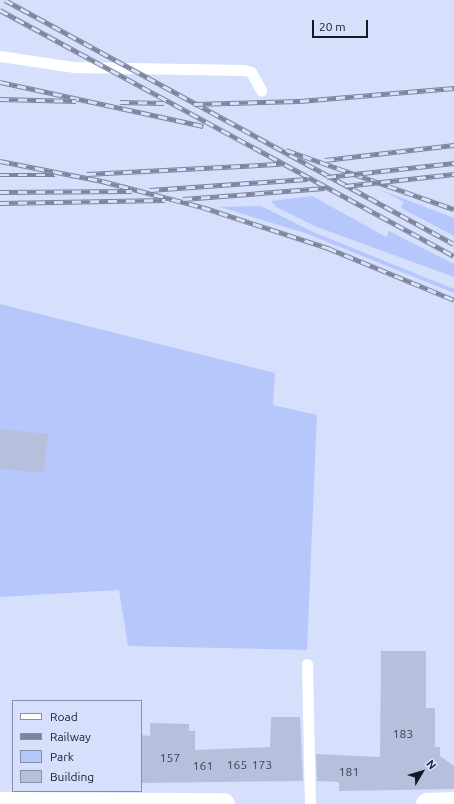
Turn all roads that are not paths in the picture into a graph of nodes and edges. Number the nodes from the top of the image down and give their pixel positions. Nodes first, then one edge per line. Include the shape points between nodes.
1 (0, 56) edge
2 (260, 90) dead end
3 (307, 664) dead end
4 (0, 803) edge
5 (454, 803) edge
6 (224, 804) edge
7 (310, 804) edge
8 (427, 804) edge

1 - 2 lane via 74,67 244,70 251,72
3 - 7 lane
4 - 6 street
5 - 8 street

